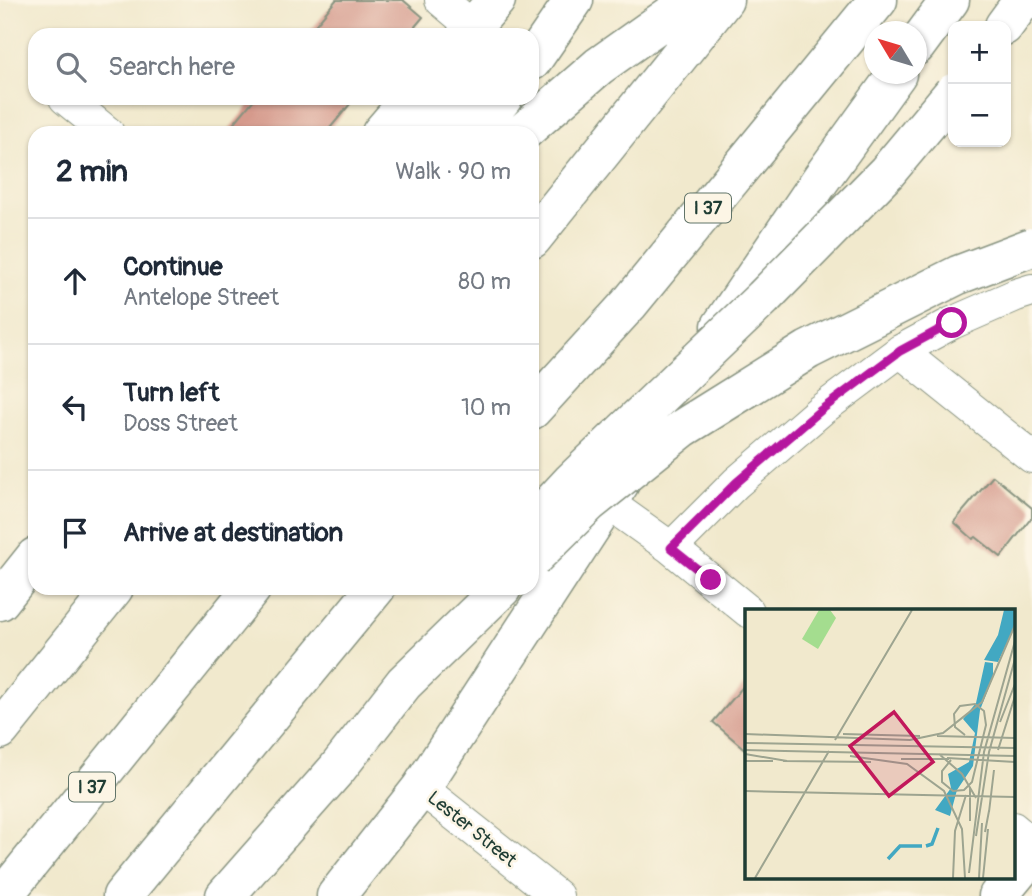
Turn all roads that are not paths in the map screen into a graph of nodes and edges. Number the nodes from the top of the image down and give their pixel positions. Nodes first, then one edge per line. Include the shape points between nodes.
1 (441, 0) edge
2 (569, 0) edge
3 (574, 0) edge
4 (692, 0) edge
5 (724, 0) edge
6 (878, 0) edge
7 (950, 0) edge
8 (1023, 0) edge
9 (478, 21) edge
10 (1008, 21) edge
11 (539, 28) edge
12 (927, 31) edge
13 (539, 51) edge
14 (890, 84) edge
15 (948, 99) edge
16 (74, 105) edge
17 (405, 105) edge
18 (453, 105) edge
19 (497, 105) edge
20 (99, 126) edge
21 (387, 126) edge
22 (428, 126) edge
23 (480, 126) edge
24 (530, 126) edge
25 (539, 230) edge
26 (1032, 247) edge
27 (1032, 290) edge
28 (900, 351) junction
29 (539, 402) edge
30 (1032, 457) edge
31 (608, 503) junction
32 (539, 516) edge
33 (671, 548) junction
34 (539, 552) edge
35 (28, 566) edge
36 (108, 595) edge
37 (246, 595) edge
38 (370, 595) edge
39 (470, 595) edge
40 (495, 595) edge
41 (0, 601) edge
42 (746, 609) edge
43 (404, 683) junction
44 (0, 730) edge
45 (421, 788) junction
46 (1014, 829) edge
47 (1032, 844) edge
48 (1032, 855) edge
49 (1014, 877) edge
50 (1013, 878) edge
51 (3, 896) edge
52 (122, 896) edge
53 (225, 896) edge
54 (336, 896) edge
55 (557, 896) edge
56 (998, 896) edge

1 - 9 street
2 - 11 main road
3 - 13 main road
4 - 24 main road via 600,66
5 - 25 main road
6 - 29 main road, I 37 via 629,304
7 - 12 main road
8 - 10 main road
14 - 31 main road via 686,378
15 - 32 main road, bridge via 887,172
16 - 20 street
17 - 21 main road
18 - 22 main road
19 - 23 main road
26 - 34 main road, bridge via 958,275 762,378 683,428 589,503
27 - 28 street via 952,323
28 - 30 street
28 - 33 street via 821,410 736,483
31 - 33 street
31 - 45 main road
33 - 42 street
35 - 41 main road
36 - 44 main road
37 - 51 main road, I 37
38 - 52 main road
39 - 43 main road
40 - 43 main road
43 - 53 main road via 337,769
45 - 54 main road
45 - 55 street, Lester Street
46 - 47 street
48 - 49 main road
50 - 56 main road

